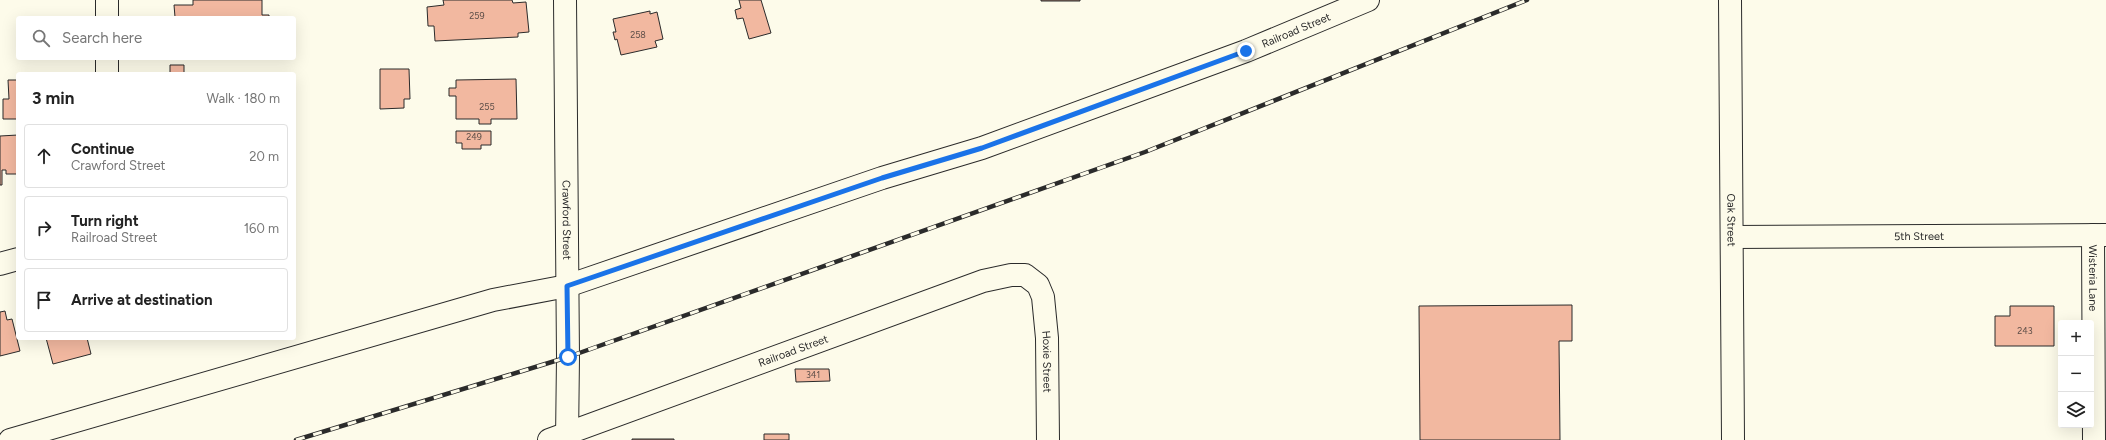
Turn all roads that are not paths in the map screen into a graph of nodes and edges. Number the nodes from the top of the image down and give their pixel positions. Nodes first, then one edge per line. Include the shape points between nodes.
1 (107, 0) edge
2 (565, 0) edge
3 (1368, 0) edge
4 (1730, 0) edge
5 (107, 16) edge
6 (107, 60) edge
7 (108, 72) edge
8 (2099, 235) edge
9 (1732, 237) junction
10 (16, 260) edge
11 (0, 264) edge
12 (1038, 285) joint
13 (567, 286) junction
14 (561, 438) edge
15 (10, 440) edge
16 (1048, 440) edge
17 (1733, 440) edge
18 (2094, 440) edge

1 - 5 street
2 - 13 street, Crawford Street
3 - 13 street, Railroad Street via 1246,51 996,143 882,178
4 - 9 street, Oak Street
6 - 7 street
8 - 9 street, 5th Street
8 - 18 street, Wisteria Lane
9 - 17 street, Oak Street
10 - 11 street
12 - 14 street, Railroad Street via 1025,276 983,281
12 - 16 street, Hoxie Street via 1043,297 1047,338
13 - 14 street, Crawford Street via 568,357
13 - 15 street, Railroad Street via 493,300

